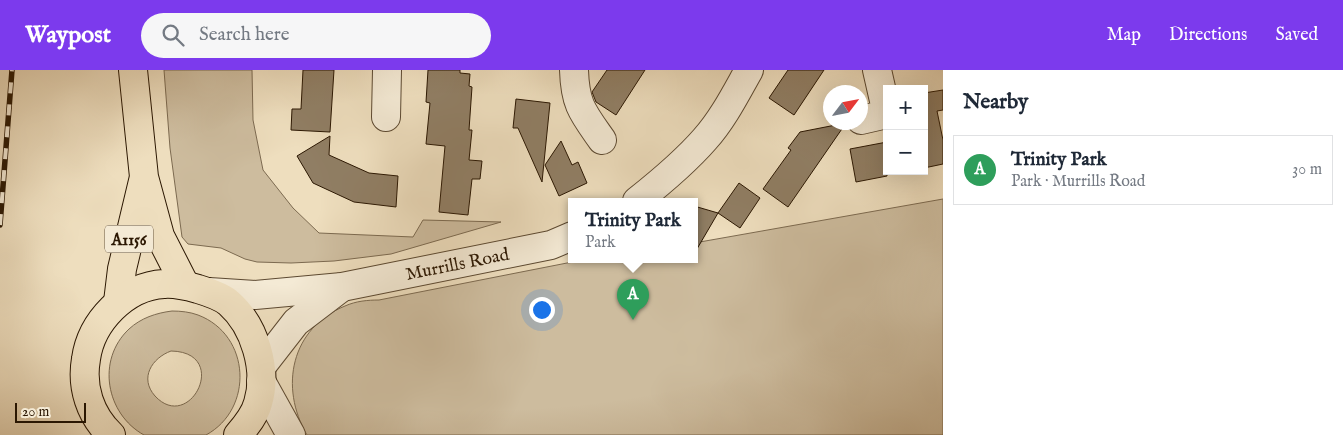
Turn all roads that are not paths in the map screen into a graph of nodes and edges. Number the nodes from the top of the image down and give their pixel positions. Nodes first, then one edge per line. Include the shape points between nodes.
1 (133, 70) edge
2 (387, 70) edge
3 (574, 70) edge
4 (749, 70) edge
5 (877, 70) edge
6 (386, 117) dead end
7 (868, 118) edge
8 (602, 140) dead end
9 (144, 177) junction
10 (641, 198) edge
11 (568, 238) edge
12 (342, 287) junction
13 (197, 288) junction
14 (118, 302) junction
15 (261, 374) junction
16 (105, 432) edge
17 (238, 435) edge
18 (291, 435) edge

1 - 9 main road, A1156
2 - 6 street
3 - 8 street via 578,104
4 - 10 street via 707,137 671,174
5 - 7 street via 887,114
9 - 13 main road, A1156 via 160,236
9 - 14 main road, A1156 via 122,269
11 - 12 street, Murrills Road via 550,245
12 - 13 street, Murrills Road via 255,295
12 - 15 street, Murrills Road via 296,322
13 - 14 main road via 164,284 143,289
13 - 15 main road via 228,302 241,316 258,348
14 - 16 main road via 100,322 87,347 84,373 89,402
15 - 17 main road via 258,404 249,423
15 - 18 street

